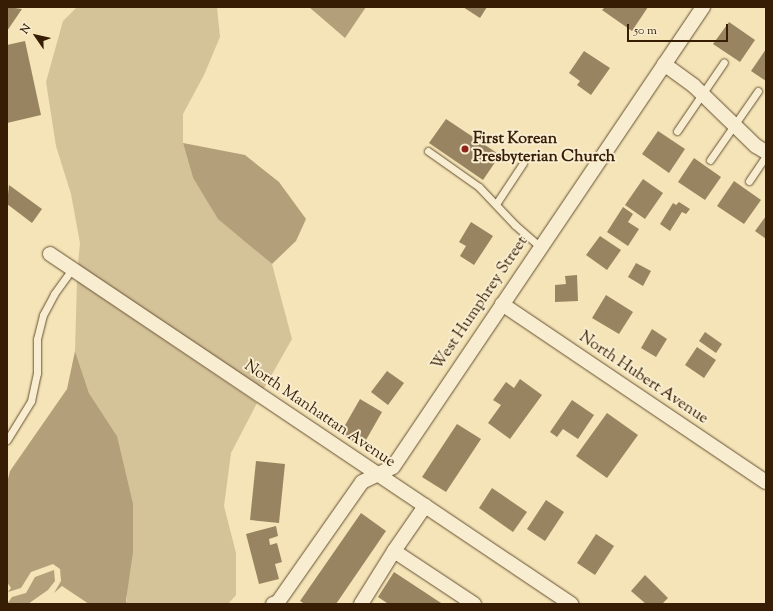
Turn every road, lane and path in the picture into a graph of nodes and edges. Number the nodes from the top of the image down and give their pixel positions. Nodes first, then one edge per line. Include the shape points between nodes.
1 (703, 7) edge
2 (724, 62) dead end
3 (664, 64) junction
4 (758, 91) dead end
5 (702, 94) junction
6 (735, 125) junction
7 (677, 131) dead end
8 (765, 150) edge
9 (428, 151) dead end
10 (710, 160) dead end
11 (523, 163) dead end
12 (749, 181) dead end
13 (496, 204) junction
14 (540, 247) junction
15 (50, 254) dead end
16 (72, 269) junction
17 (502, 304) junction
18 (7, 440) edge
19 (377, 475) junction
20 (766, 482) edge
21 (425, 506) junction
22 (394, 551) junction
23 (272, 604) edge
24 (361, 604) edge
25 (474, 604) edge
26 (571, 604) edge

1 - 3 street, West Humphrey Street
2 - 5 lane
3 - 5 street
3 - 14 street, West Humphrey Street
4 - 6 lane
5 - 6 street
5 - 7 lane
6 - 8 street
6 - 10 lane
8 - 12 lane
9 - 13 lane via 479,187
11 - 13 lane
13 - 14 lane via 514,225
14 - 17 street, West Humphrey Street
15 - 16 street, North Manhattan Avenue
16 - 18 lane via 43,315 37,339 37,373 31,401
16 - 19 street, North Manhattan Avenue
17 - 19 street, West Humphrey Street via 393,467
17 - 20 street, North Hubert Avenue
19 - 21 street, North Manhattan Avenue
19 - 23 street, West Humphrey Street via 362,482 278,602
21 - 22 street
21 - 26 street, North Manhattan Avenue
22 - 24 street
22 - 25 street

